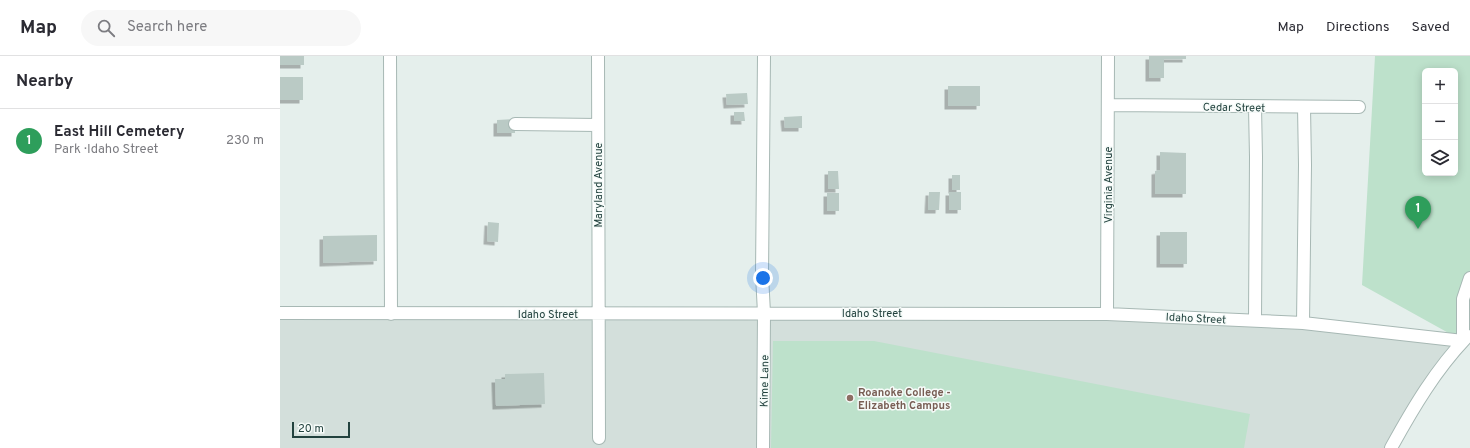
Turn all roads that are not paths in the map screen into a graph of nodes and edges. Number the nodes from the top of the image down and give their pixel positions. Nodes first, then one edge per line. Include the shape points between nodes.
1 (390, 56) edge
2 (598, 56) edge
3 (764, 56) edge
4 (1108, 56) edge
5 (1108, 105) junction
6 (1255, 107) junction
7 (1304, 107) junction
8 (1359, 107) dead end
9 (515, 124) dead end
10 (598, 126) junction
11 (1470, 278) edge
12 (764, 313) junction
13 (280, 314) edge
14 (391, 314) junction
15 (598, 314) junction
16 (1107, 314) junction
17 (1255, 320) junction
18 (1303, 323) junction
19 (1467, 337) edge
20 (599, 438) dead end
21 (763, 448) edge
22 (1391, 448) edge

1 - 14 street
2 - 10 street, Maryland Avenue
3 - 12 street, Kime Lane
4 - 5 street, Virginia Avenue
5 - 6 street, Cedar Street
5 - 16 street, Virginia Avenue
6 - 7 street, Cedar Street
6 - 17 street
7 - 8 street, Cedar Street
7 - 18 street
9 - 10 street
10 - 15 street, Maryland Avenue
11 - 19 street via 1463,299
12 - 15 street, Idaho Street
12 - 16 street, Idaho Street
12 - 21 street, Kime Lane
13 - 14 street, Idaho Street
14 - 15 street, Idaho Street
15 - 20 street, Maryland Avenue
16 - 17 street, Idaho Street
17 - 18 street, Idaho Street
18 - 19 street, Idaho Street
19 - 22 street via 1433,378

